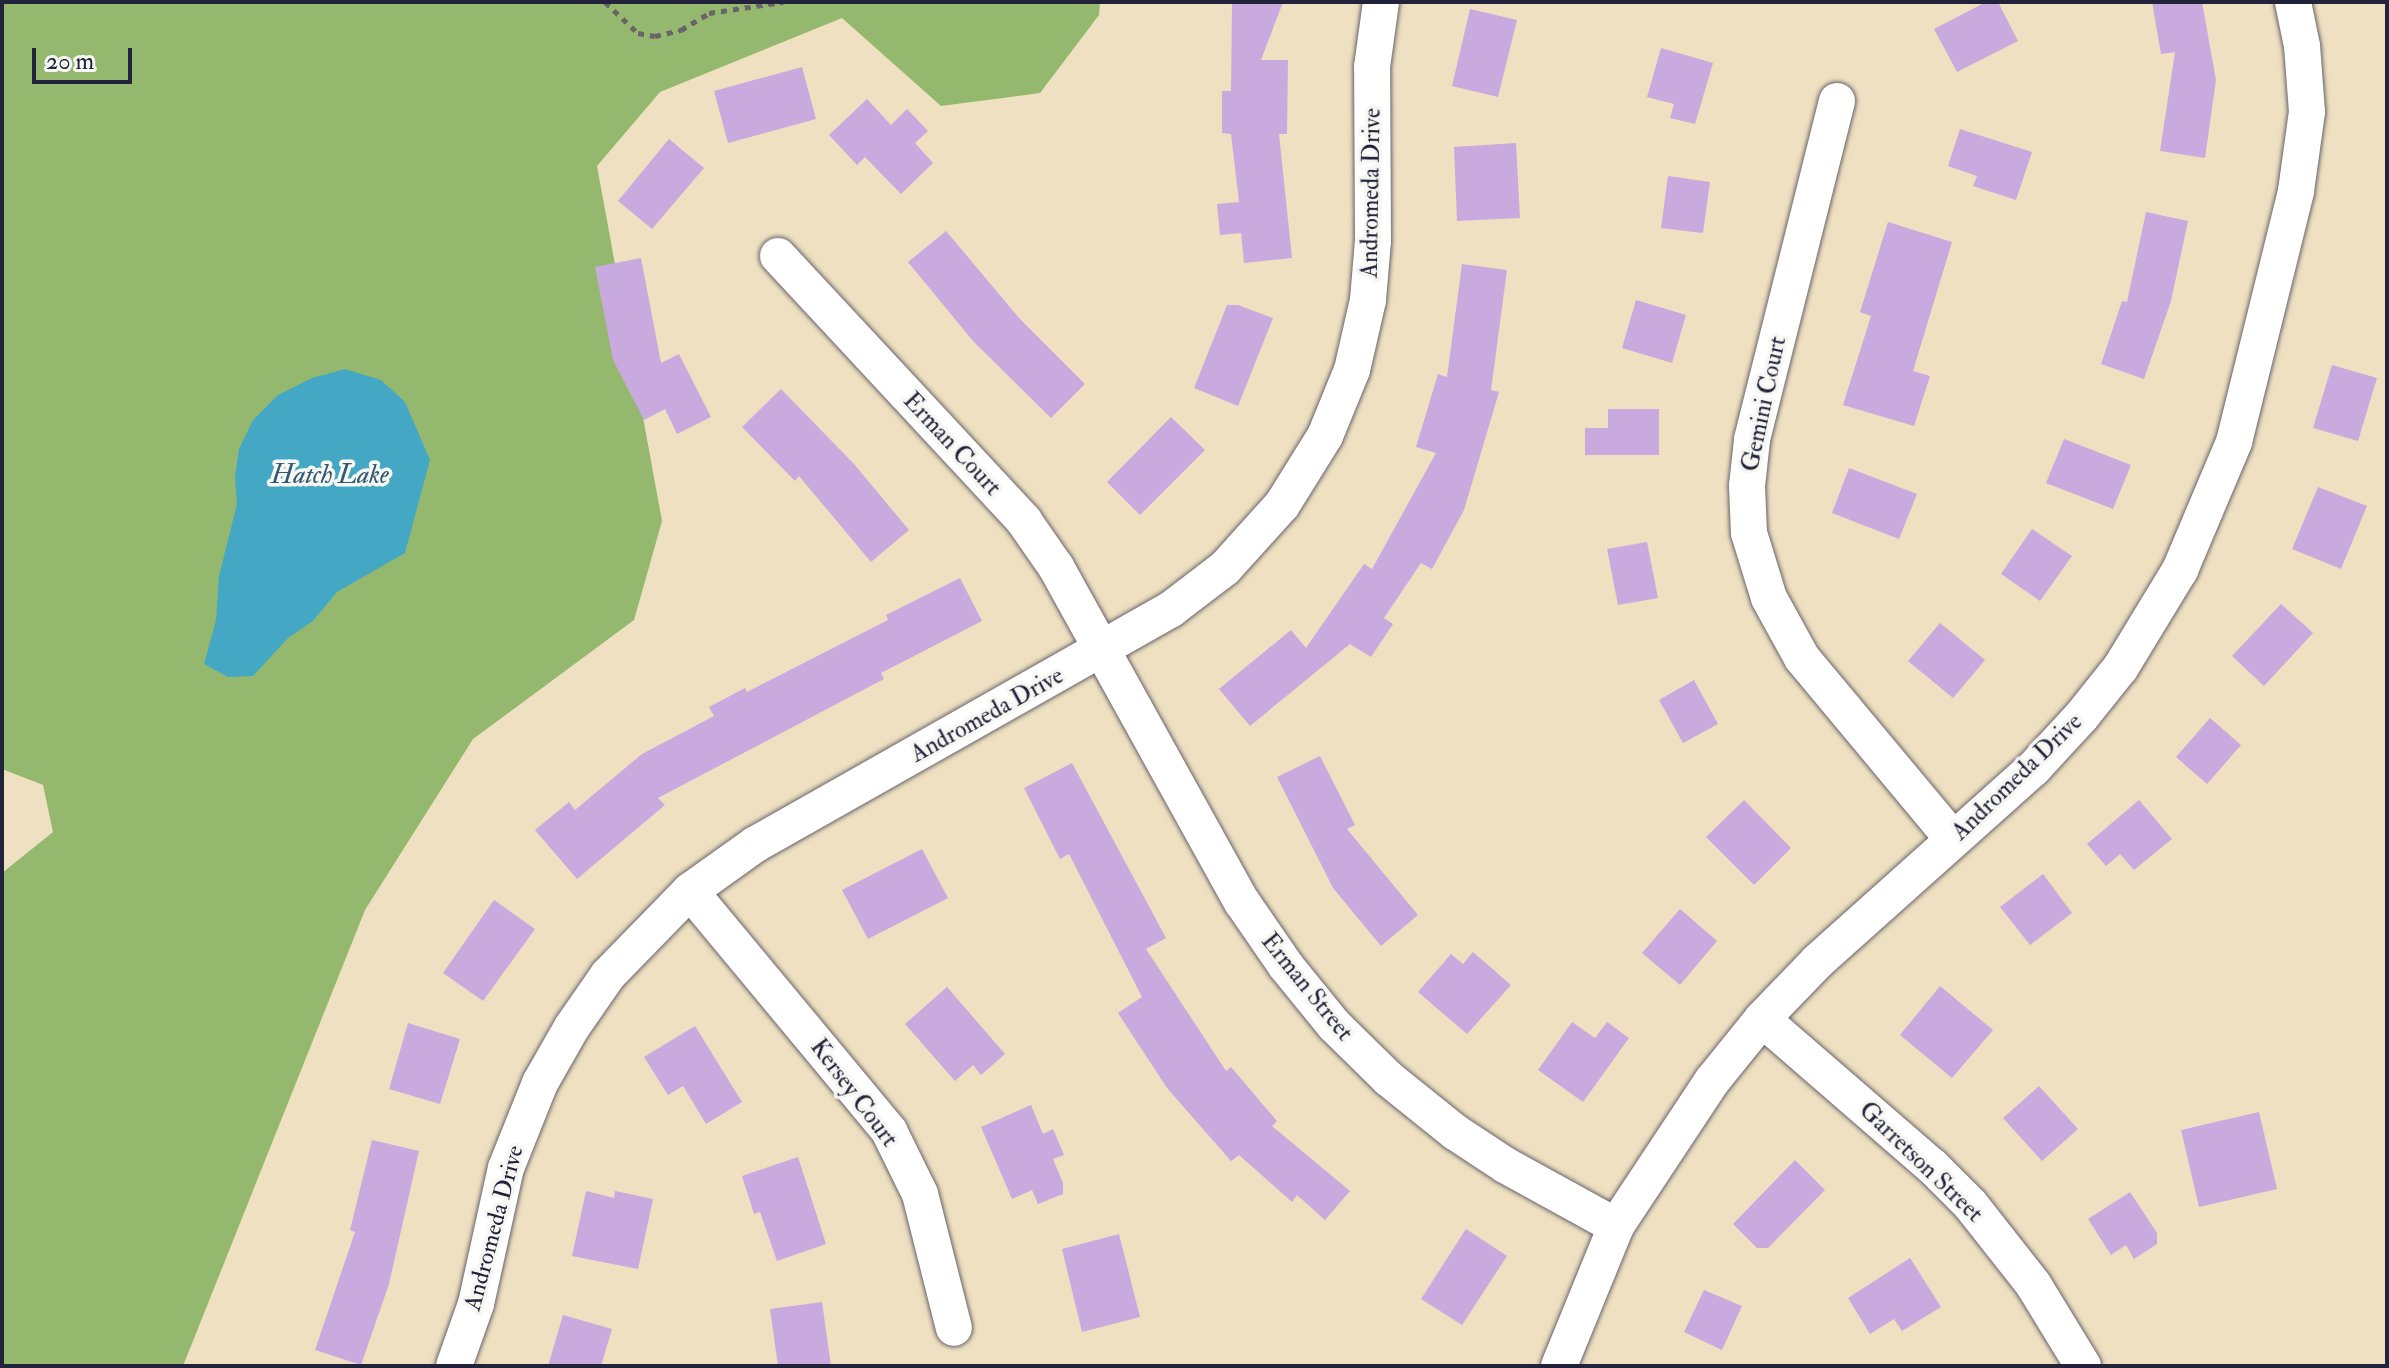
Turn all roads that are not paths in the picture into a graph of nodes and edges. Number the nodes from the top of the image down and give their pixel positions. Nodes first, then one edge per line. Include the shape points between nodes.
1 (1381, 2) edge
2 (2293, 2) edge
3 (1837, 101) dead end
4 (778, 256) dead end
5 (1103, 650) junction
6 (1953, 839) junction
7 (690, 891) junction
8 (1762, 1019) junction
9 (1616, 1226) junction
10 (954, 1328) dead end
11 (454, 1366) edge
12 (1559, 1366) edge
13 (2083, 1366) edge

1 - 5 street, Andromeda Drive via 1372,67 1368,300 1352,370 1325,436 1282,505 1225,568 1170,610
2 - 6 street, Andromeda Drive via 2307,112 2301,161 2234,442 2180,570 2121,667 2033,769
3 - 6 street, Gemini Court via 1752,440 1749,533 1769,598 1802,658
4 - 5 street, Erman Court via 1024,521
5 - 7 street, Andromeda Drive via 756,844
5 - 9 street, Erman Street via 1242,902 1334,1025 1389,1079 1455,1132
6 - 8 street, Andromeda Drive
7 - 10 street, Kersey Court via 889,1131 920,1194
7 - 11 street, Andromeda Drive via 608,975 540,1083 506,1168 476,1304
8 - 9 street, Andromeda Drive via 1712,1081
8 - 13 street, Garretson Street via 1970,1204 2033,1284
9 - 12 street, Andromeda Drive

